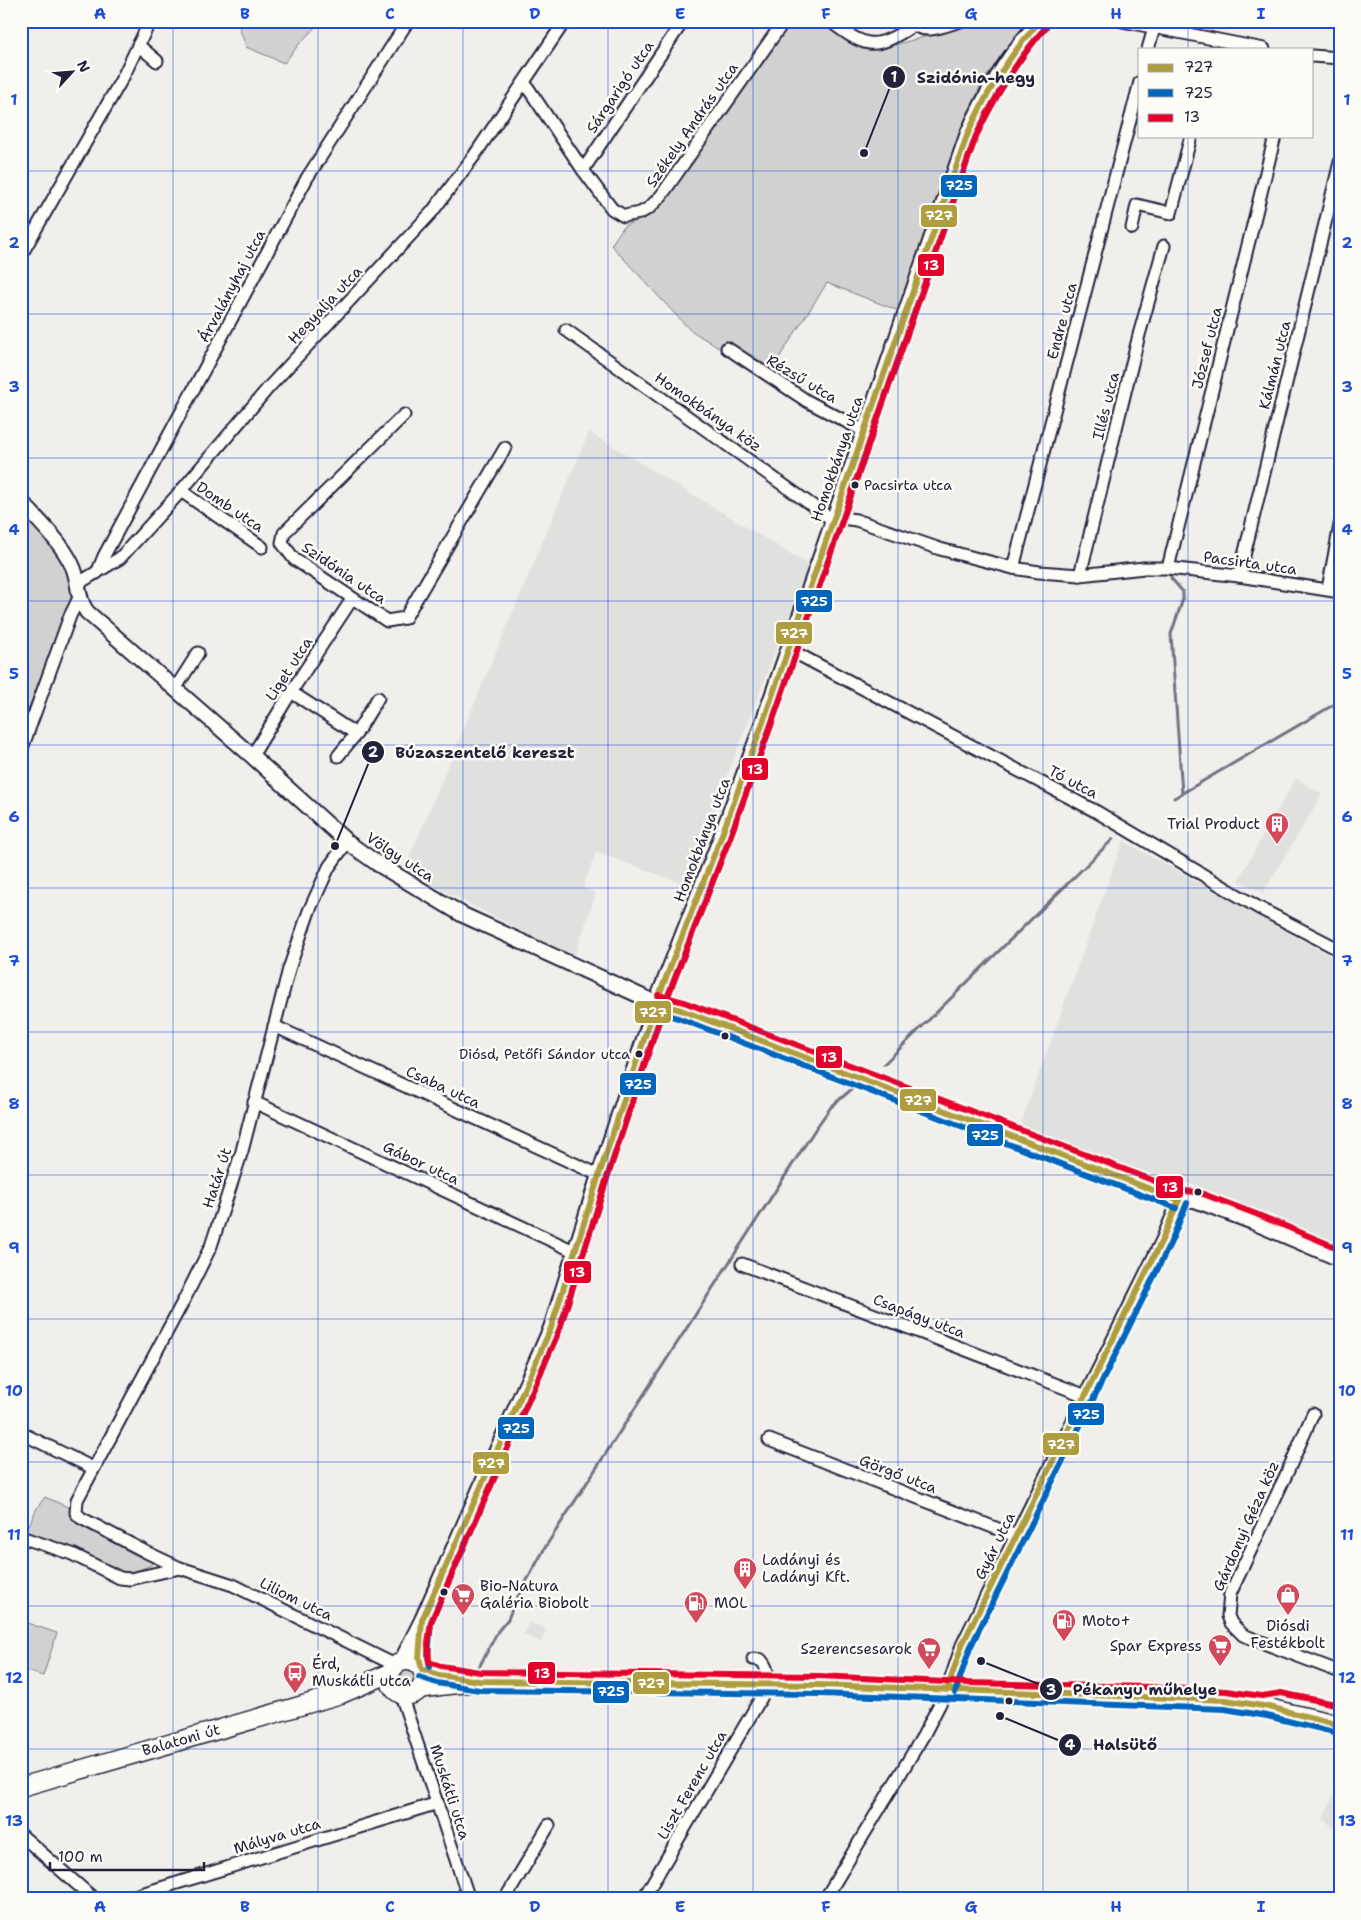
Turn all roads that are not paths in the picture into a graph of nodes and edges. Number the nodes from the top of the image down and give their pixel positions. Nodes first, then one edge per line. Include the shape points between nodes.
1 (150, 21) edge
2 (408, 21) edge
3 (565, 21) edge
4 (683, 21) edge
5 (784, 21) edge
6 (830, 21) edge
7 (960, 21) edge
8 (1040, 21) edge
9 (1122, 21) edge
10 (913, 23) edge
11 (1154, 28) junction
12 (138, 45) junction
13 (1148, 48) edge
14 (1259, 48) edge
15 (1314, 56) edge
16 (1340, 58) edge
17 (157, 61) dead end
18 (524, 82) junction
19 (1138, 90) edge
20 (1190, 138) edge
21 (1275, 138) edge
22 (1340, 162) edge
23 (583, 170) junction
24 (1132, 228) dead end
25 (1164, 246) dead end
26 (21, 256) edge
27 (566, 330) dead end
28 (727, 348) dead end
29 (404, 415) dead end
30 (864, 431) junction
31 (505, 448) dead end
32 (182, 491) junction
33 (21, 501) edge
34 (834, 517) junction
35 (1340, 525) edge
36 (262, 547) dead end
37 (1013, 568) junction
38 (1168, 568) junction
39 (97, 573) junction
40 (1080, 575) junction
41 (1239, 576) junction
42 (79, 584) junction
43 (1328, 589) junction
44 (1340, 592) edge
45 (79, 598) junction
46 (352, 598) junction
47 (788, 648) junction
48 (198, 653) dead end
49 (175, 689) junction
50 (291, 692) junction
51 (378, 698) dead end
52 (356, 734) junction
53 (21, 751) edge
54 (252, 756) junction
55 (338, 756) dead end
56 (347, 842) junction
57 (1340, 950) edge
58 (656, 1003) junction
59 (274, 1026) junction
60 (254, 1102) junction
61 (599, 1175) junction
62 (1178, 1200) junction
63 (576, 1252) junction
64 (1340, 1260) edge
65 (742, 1264) dead end
66 (1086, 1396) junction
67 (1313, 1414) dead end
68 (21, 1433) edge
69 (769, 1440) dead end
70 (93, 1468) junction
71 (75, 1507) joint
72 (1016, 1536) junction
73 (21, 1538) edge
74 (180, 1568) junction
75 (422, 1620) junction
76 (753, 1659) dead end
77 (421, 1668) junction
78 (1340, 1672) edge
79 (396, 1677) junction
80 (479, 1682) junction
81 (766, 1685) junction
82 (420, 1689) junction
83 (947, 1690) junction
84 (1262, 1705) junction
85 (1340, 1714) edge
86 (1340, 1725) edge
87 (21, 1787) edge
88 (438, 1803) junction
89 (549, 1825) dead end
90 (21, 1835) edge
91 (94, 1899) edge
92 (125, 1899) edge
93 (469, 1899) edge
94 (505, 1899) edge
95 (643, 1899) edge
96 (825, 1899) edge

1 - 12 street
2 - 39 street, Árvalányhaj utca via 307,178
3 - 18 street, Hegyalja utca
4 - 23 street, Sárgarigó utca
5 - 23 street, Székely András utca via 661,196 649,208 624,216 612,210
6 - 10 street via 865,44 880,43 898,36
7 - 10 street via 931,29 921,29
8 - 30 street, Homokbánya utca via 1003,68 968,133
9 - 11 street
11 - 13 street
11 - 14 street
12 - 17 street
12 - 26 street
15 - 16 street
18 - 23 street, Székely András utca
18 - 32 street, Hegyalja utca via 432,212 269,387
19 - 37 street, Endre utca
20 - 24 street via 1171,213 1137,205
21 - 38 street, József utca
22 - 41 street, Kálmán utca
25 - 40 street, Illés utca
27 - 34 street, Homokbánya köz via 827,516
28 - 30 street, Rézsű utca via 807,401
29 - 46 street, Szidónia utca via 282,536 282,543 294,559
30 - 34 street, Homokbánya utca
31 - 46 street, Szidónia utca via 405,618 387,621
32 - 36 street, Domb utca
32 - 39 street, Hegyalja utca via 120,558
33 - 42 street via 66,552
34 - 37 street, Pacsirta utca via 856,520 940,549
34 - 47 street, Homokbánya utca
35 - 43 street
37 - 40 street, Pacsirta utca
38 - 40 street, Pacsirta utca
38 - 41 street, Pacsirta utca
39 - 42 street, Hegyalja utca
41 - 43 street, Pacsirta utca
42 - 45 street
43 - 44 street, Pacsirta utca
45 - 49 street, Völgy utca via 87,612
45 - 53 street
46 - 50 street, Liget utca
47 - 57 street, Tó utca via 1080,803 1259,908
47 - 58 street, Homokbánya utca via 721,836
48 - 49 street
49 - 54 street, Völgy utca
50 - 52 street
50 - 54 street, Liget utca
51 - 52 street
52 - 55 street
54 - 56 street, Völgy utca
56 - 58 street, Völgy utca via 463,915
56 - 59 street, Határ út via 329,867 309,911
58 - 61 street, Homokbánya utca
58 - 62 street, Völgy utca via 679,1009
59 - 60 street, Határ út
59 - 61 street, Csaba utca
60 - 63 street, Gábor utca
60 - 70 street, Határ út via 242,1151 210,1246
61 - 63 street, Homokbánya utca
62 - 64 street, Völgy utca via 1195,1200
62 - 66 street, Gyár utca via 1162,1240
63 - 75 street, Homokbánya utca via 540,1355
65 - 66 street, Csapágy utca
66 - 72 street, Gyár utca
67 - 78 street, Gárdonyi Géza köz via 1230,1594 1228,1616 1243,1635
68 - 70 street
69 - 72 street, Görgő utca
70 - 71 street, Határ út
71 - 74 street, Liliom utca via 81,1518
72 - 83 street, Gyár utca via 962,1645
73 - 74 street via 72,1554 120,1578 130,1579
74 - 79 street, Liliom utca via 233,1585 276,1606
75 - 77 street, Homokbánya utca
75 - 79 street, Homokbánya utca
76 - 81 street via 761,1660 768,1671
77 - 79 main road via 410,1661
77 - 80 main road via 439,1675
77 - 82 main road via 424,1677
79 - 82 main road via 408,1696
79 - 87 main road, Balatoni út
79 - 88 street, Muskátli utca
80 - 81 main road
80 - 82 main road
81 - 83 main road
81 - 95 street, Liszt Ferenc utca
83 - 84 main road via 1150,1696
83 - 96 street, Gyár utca
84 - 85 main road via 1280,1702
84 - 86 main road
88 - 92 street, Mályva utca
88 - 93 street, Muskátli utca
89 - 94 street
90 - 91 street

